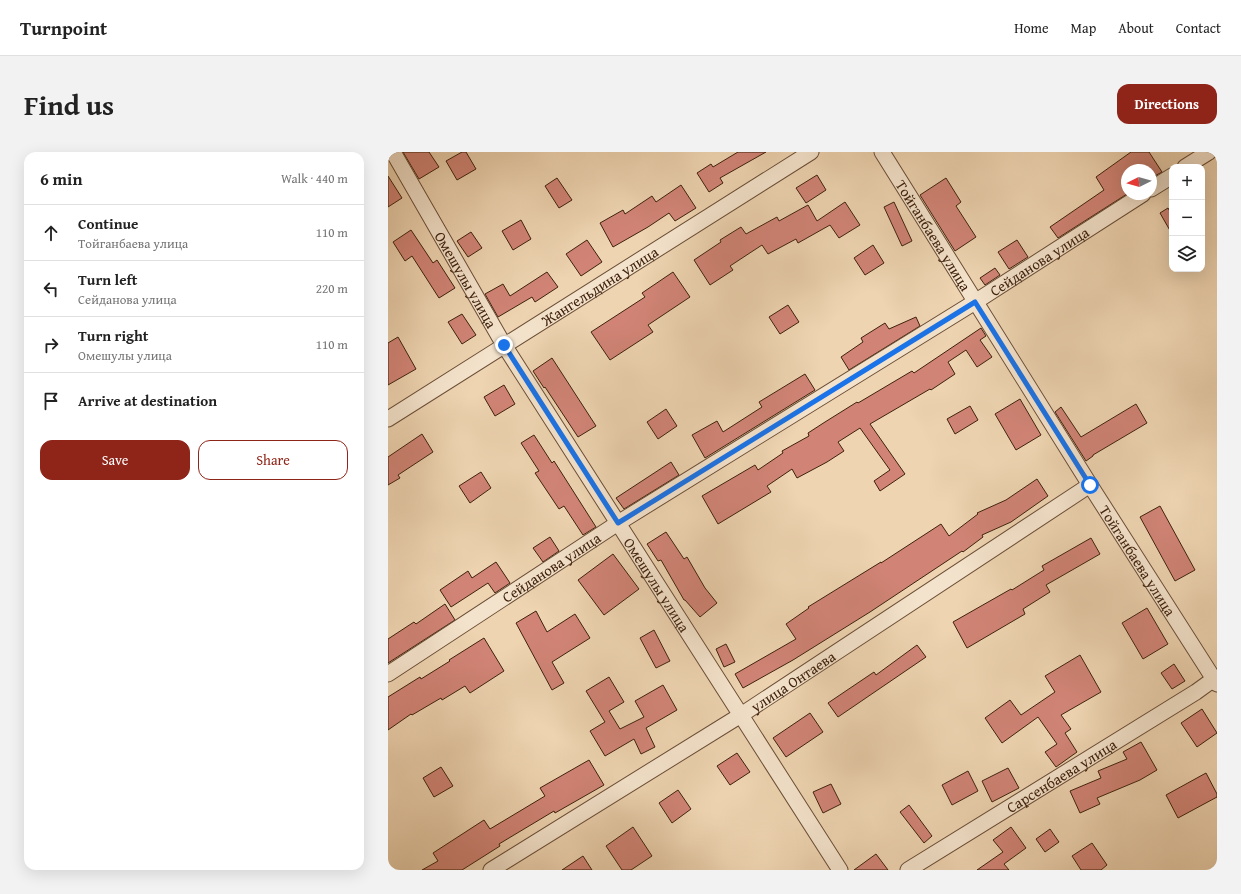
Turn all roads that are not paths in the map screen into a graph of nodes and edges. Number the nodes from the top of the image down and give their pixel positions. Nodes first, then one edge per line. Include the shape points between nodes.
1 (392, 152) edge
2 (811, 152) edge
3 (882, 152) edge
4 (1209, 152) edge
5 (1190, 164) edge
6 (1169, 178) edge
7 (1157, 185) edge
8 (1134, 200) edge
9 (975, 302) junction
10 (504, 345) junction
11 (388, 419) edge
12 (1090, 485) junction
13 (618, 523) junction
14 (388, 674) edge
15 (1216, 681) edge
16 (741, 716) junction
17 (491, 870) edge
18 (840, 870) edge
19 (908, 870) edge

1 - 10 street, Омешулы улица
2 - 10 street, Жангельдина улица
3 - 9 street, Тойганбаева улица
4 - 5 street
6 - 7 street
8 - 9 street, Сейданова улица
9 - 12 street, Тойганбаева улица
9 - 13 street, Сейданова улица
10 - 11 street, Жангельдина улица
10 - 13 street, Омешулы улица
12 - 15 street, Тойганбаева улица
12 - 16 street, улица Онтаева
13 - 14 street, Сейданова улица
13 - 16 street, Омешулы улица
15 - 19 street, Сарсенбаева улица
16 - 17 street, улица Онтаева
16 - 18 street, Омешулы улица

